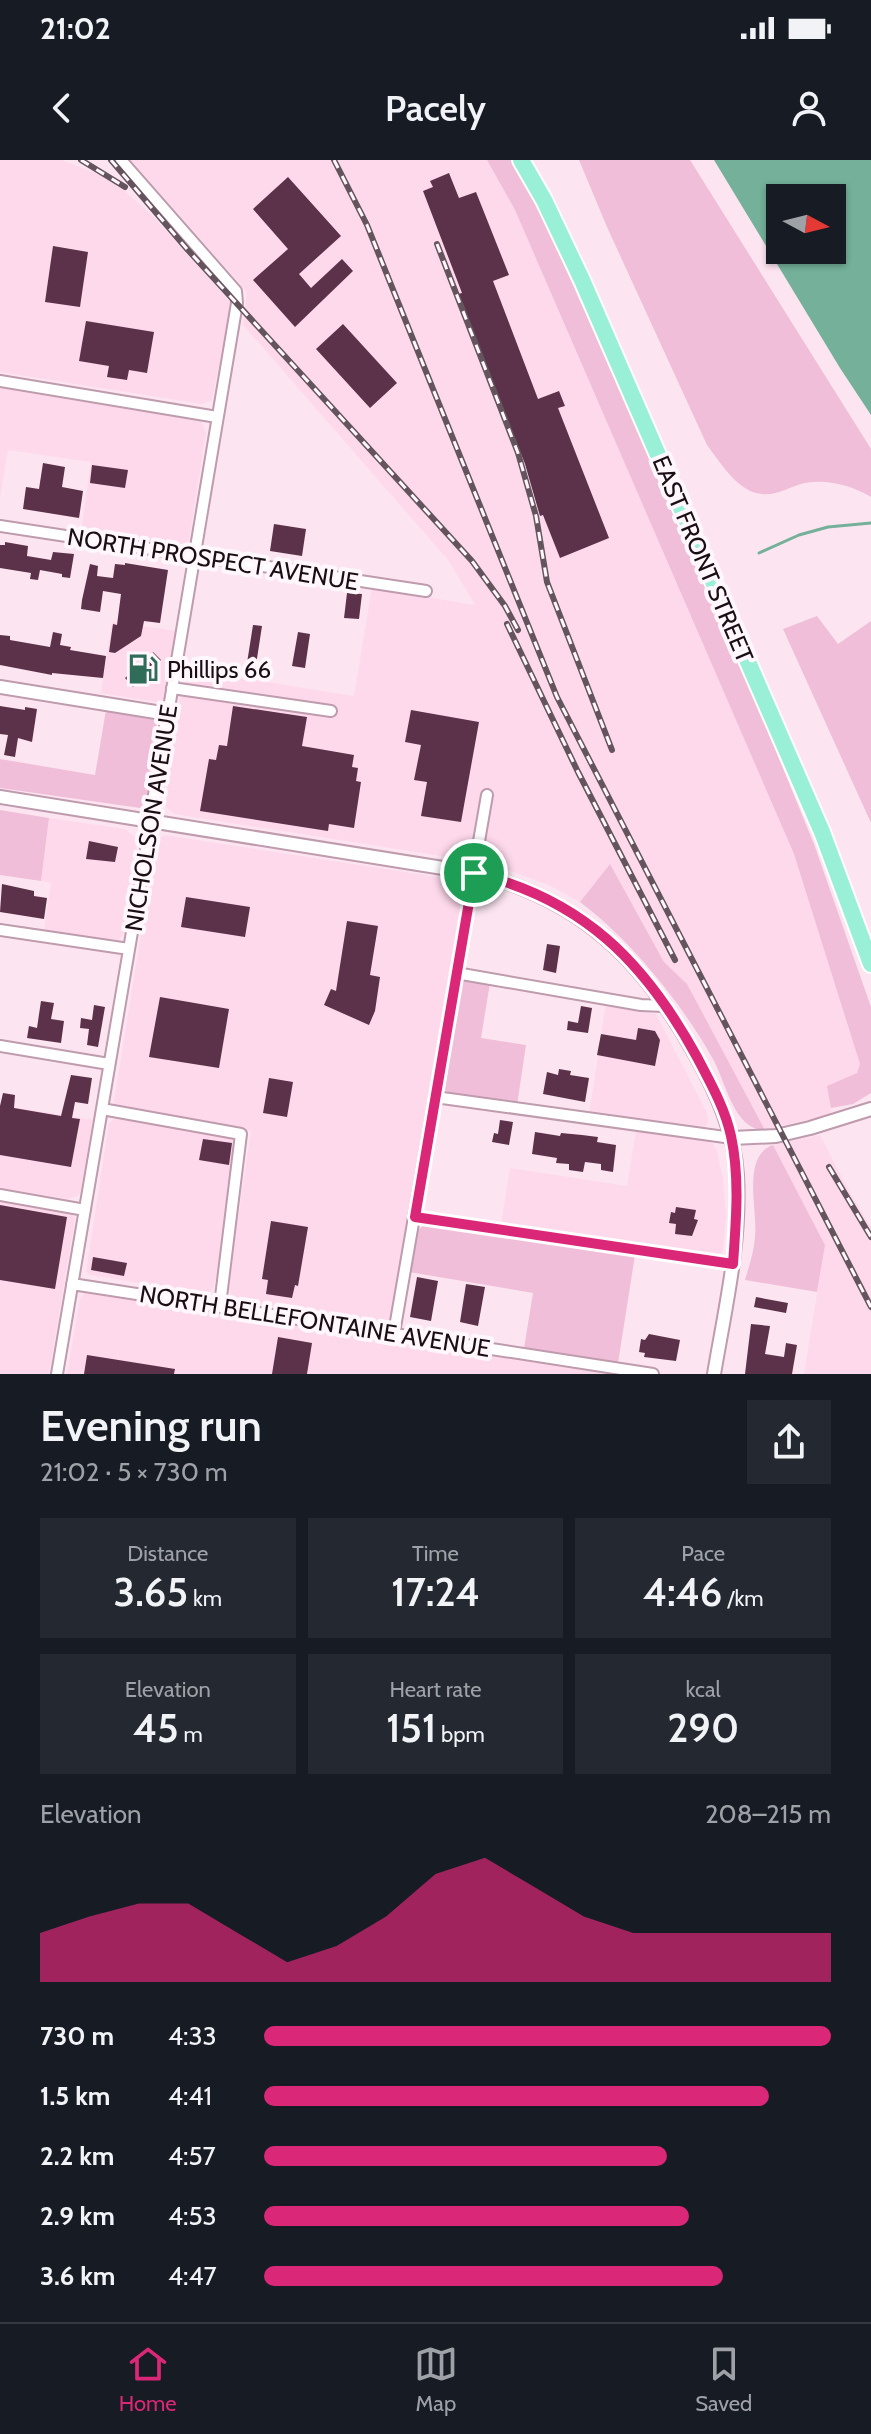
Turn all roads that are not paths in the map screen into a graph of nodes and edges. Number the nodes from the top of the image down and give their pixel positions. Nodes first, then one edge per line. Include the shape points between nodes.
1 (121, 160) edge
2 (521, 160) edge
3 (0, 381) edge
4 (217, 417) junction
5 (0, 526) edge
6 (194, 555) junction
7 (426, 591) dead end
8 (0, 687) edge
9 (172, 688) junction
10 (331, 711) dead end
11 (168, 714) junction
12 (487, 795) dead end
13 (0, 797) edge
14 (151, 820) junction
15 (474, 873) junction
16 (0, 930) edge
17 (129, 949) junction
18 (871, 964) edge
19 (456, 973) junction
20 (664, 1006) junction
21 (0, 1046) edge
22 (109, 1064) junction
23 (435, 1097) junction
24 (102, 1109) junction
25 (871, 1109) edge
26 (732, 1138) junction
27 (0, 1195) edge
28 (85, 1210) junction
29 (415, 1217) junction
30 (733, 1264) junction
31 (72, 1284) junction
32 (220, 1305) junction
33 (394, 1333) junction
34 (57, 1374) edge
35 (653, 1374) edge
36 (714, 1374) edge

1 - 4 street, NICHOLSON AVENUE via 236,291
2 - 18 main road, EAST FRONT STREET via 589,295 822,832
3 - 4 street
4 - 6 street, NICHOLSON AVENUE
5 - 6 street, NORTH PROSPECT AVENUE
6 - 7 street, NORTH PROSPECT AVENUE
6 - 9 street, NICHOLSON AVENUE
8 - 11 street
9 - 10 street
9 - 11 street, NICHOLSON AVENUE
11 - 14 street, NICHOLSON AVENUE
12 - 15 street
13 - 14 street
14 - 15 street
14 - 17 street, NICHOLSON AVENUE
15 - 19 street
15 - 20 street via 509,881 567,909 621,951
16 - 17 street
17 - 22 street, NICHOLSON AVENUE
19 - 20 street
19 - 23 street
20 - 26 street via 706,1075
21 - 22 street
22 - 24 street, NICHOLSON AVENUE
23 - 26 street
23 - 29 street
24 - 28 street, NICHOLSON AVENUE
24 - 32 street via 241,1134
25 - 26 street via 776,1136
26 - 30 street via 737,1175
27 - 28 street
28 - 31 street, NICHOLSON AVENUE
29 - 30 street
29 - 33 street
30 - 36 street
31 - 32 street, NORTH BELLEFONTAINE AVENUE
31 - 34 street, NICHOLSON AVENUE
32 - 33 street, NORTH BELLEFONTAINE AVENUE
33 - 35 street, NORTH BELLEFONTAINE AVENUE

